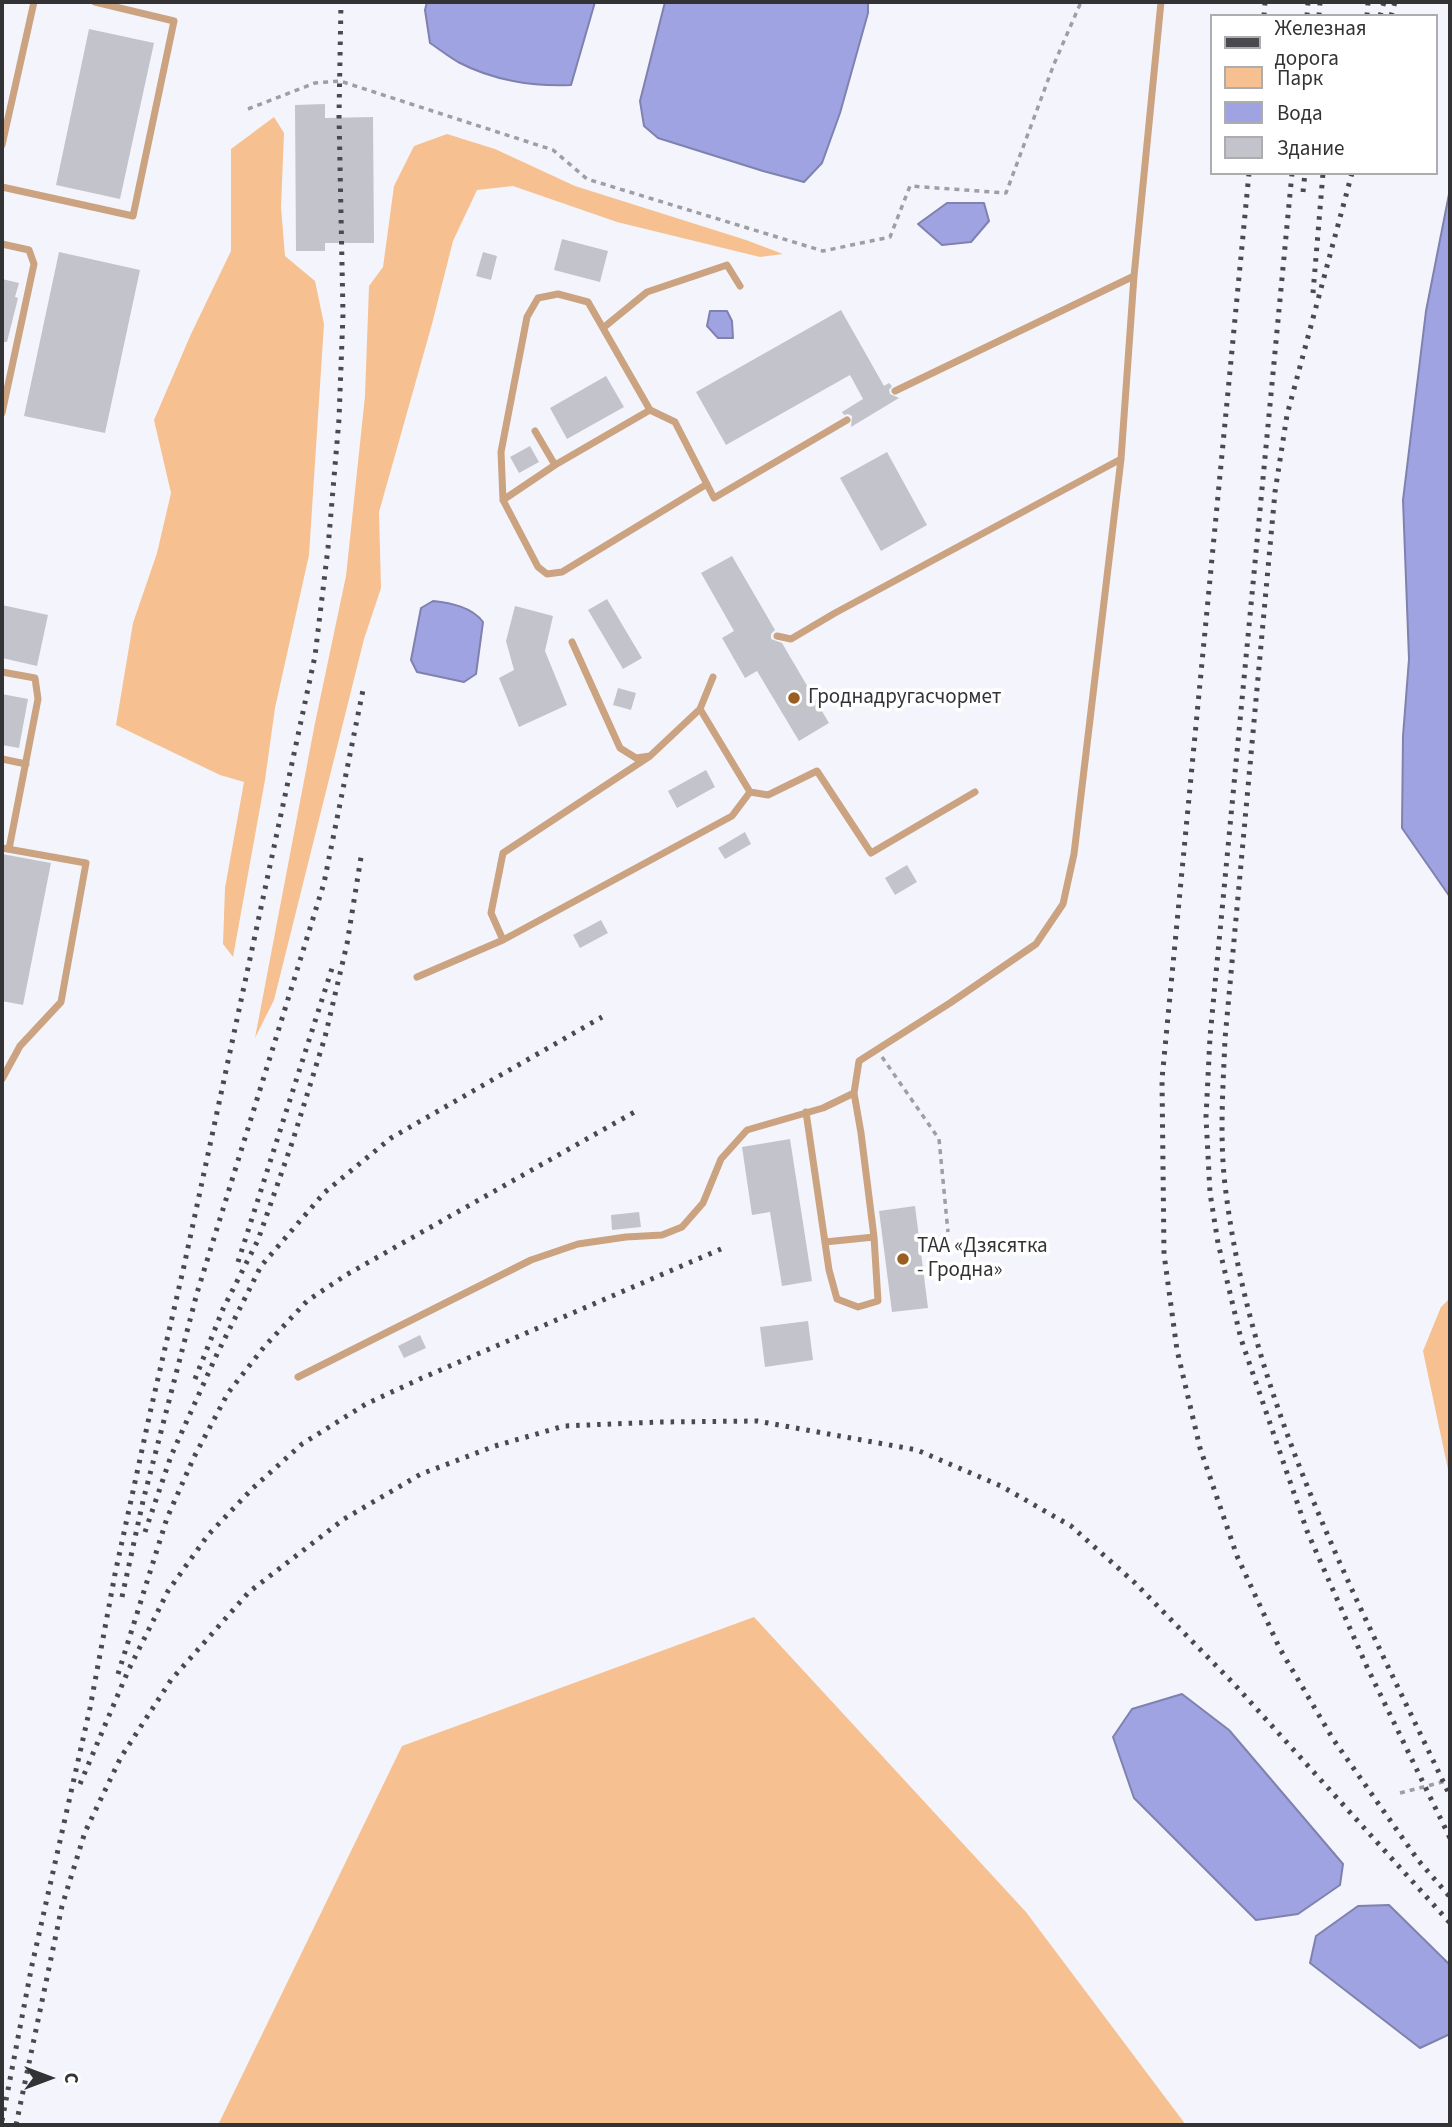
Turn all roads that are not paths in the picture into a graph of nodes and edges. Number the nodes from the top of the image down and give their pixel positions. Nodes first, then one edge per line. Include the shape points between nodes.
1 (34, 2) edge
2 (95, 2) edge
3 (1161, 2) edge
4 (2, 145) edge
5 (2, 187) edge
6 (2, 244) edge
7 (1133, 276) junction
8 (740, 286) dead end
9 (603, 328) junction
10 (895, 391) dead end
11 (650, 410) junction
12 (2, 413) edge
13 (847, 420) dead end
14 (534, 431) dead end
15 (1121, 459) junction
16 (555, 465) junction
17 (707, 484) junction
18 (503, 500) junction
19 (777, 636) dead end
20 (572, 642) dead end
21 (2, 672) edge
22 (713, 677) dead end
23 (700, 709) junction
24 (650, 756) junction
25 (2, 759) edge
26 (26, 764) junction
27 (750, 792) junction
28 (975, 792) dead end
29 (5, 848) edge
30 (503, 940) junction
31 (417, 976) dead end
32 (2, 1079) edge
33 (854, 1093) junction
34 (806, 1112) junction
35 (874, 1237) junction
36 (825, 1242) junction
37 (298, 1377) dead end

1 - 4 lane
2 - 5 lane via 174,21 133,216
3 - 7 lane
6 - 12 lane via 29,250 34,264
7 - 10 lane
7 - 15 lane
8 - 9 lane via 727,265 647,292
9 - 11 lane
9 - 18 lane via 588,302 558,294 538,298 527,317 501,452
11 - 16 lane
11 - 17 lane via 675,422
13 - 17 lane via 714,498
14 - 16 lane
15 - 19 lane via 791,639
15 - 33 lane via 1074,854 1063,904 1036,944 859,1061
16 - 18 lane
17 - 18 lane via 562,572 547,574 538,567
20 - 24 lane via 620,748 636,758
21 - 26 lane via 35,678 37,685
22 - 23 lane
23 - 24 lane
23 - 27 lane
24 - 30 lane via 503,853 491,913
25 - 26 lane
26 - 29 lane
27 - 28 lane via 768,795 817,771 871,853
27 - 30 lane via 732,816
29 - 32 lane via 86,863 61,1002 20,1046
30 - 31 lane
33 - 34 lane
33 - 35 lane
34 - 36 lane
34 - 37 lane via 747,1130 721,1159 703,1203 682,1227 662,1235 579,1244 531,1260
35 - 36 lane
35 - 36 lane via 878,1300 858,1307 837,1298

